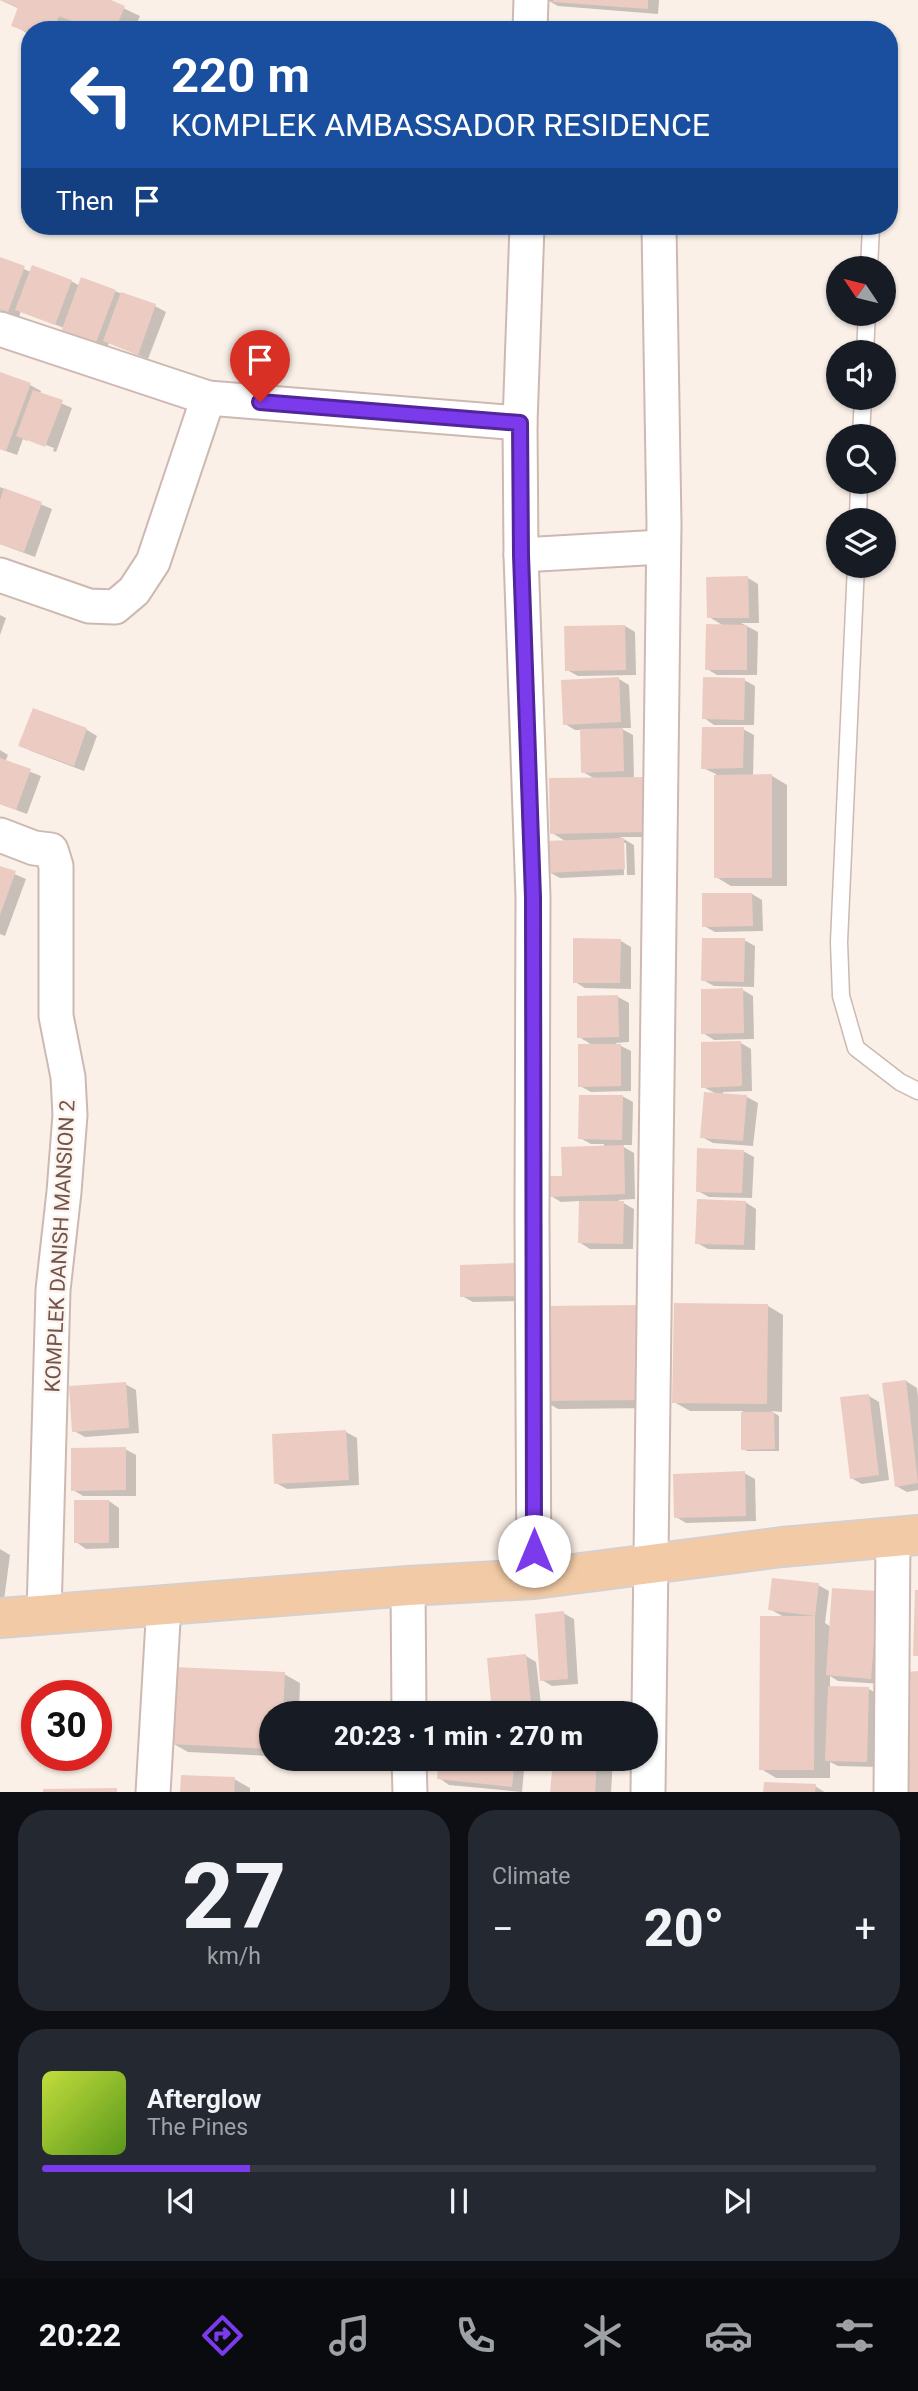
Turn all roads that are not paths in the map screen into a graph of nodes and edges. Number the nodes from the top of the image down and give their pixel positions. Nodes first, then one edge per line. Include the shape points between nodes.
1 (531, 0) edge
2 (530, 21) edge
3 (527, 235) edge
4 (659, 235) edge
5 (870, 235) edge
6 (869, 256) edge
7 (0, 329) edge
8 (208, 398) junction
9 (520, 423) junction
10 (662, 547) junction
11 (521, 555) junction
12 (0, 575) edge
13 (855, 578) edge
14 (0, 835) edge
15 (918, 1091) edge
16 (906, 1536) edge
17 (650, 1565) junction
18 (534, 1579) junction
19 (408, 1586) junction
20 (164, 1604) junction
21 (44, 1614) junction
22 (0, 1618) edge
23 (409, 1701) edge
24 (409, 1771) edge
25 (153, 1792) edge
26 (410, 1792) edge
27 (648, 1792) edge
28 (891, 1792) edge

1 - 2 street
3 - 9 street
4 - 10 street
5 - 6 lane
7 - 8 street
8 - 9 street
8 - 12 street via 153,562 134,591 115,607 89,606
9 - 11 street
10 - 11 street
10 - 17 street
11 - 18 street via 533,897
13 - 15 lane via 839,942 841,996 856,1048
14 - 21 street, KOMPLEK DANISH MANSION 2 via 51,850 56,866 56,1016 68,1077 70,1115 53,1290
16 - 17 main road
16 - 28 street
17 - 18 main road
17 - 27 street
18 - 19 main road
19 - 20 main road
19 - 23 street
20 - 21 main road
20 - 25 street
21 - 22 main road
24 - 26 street

